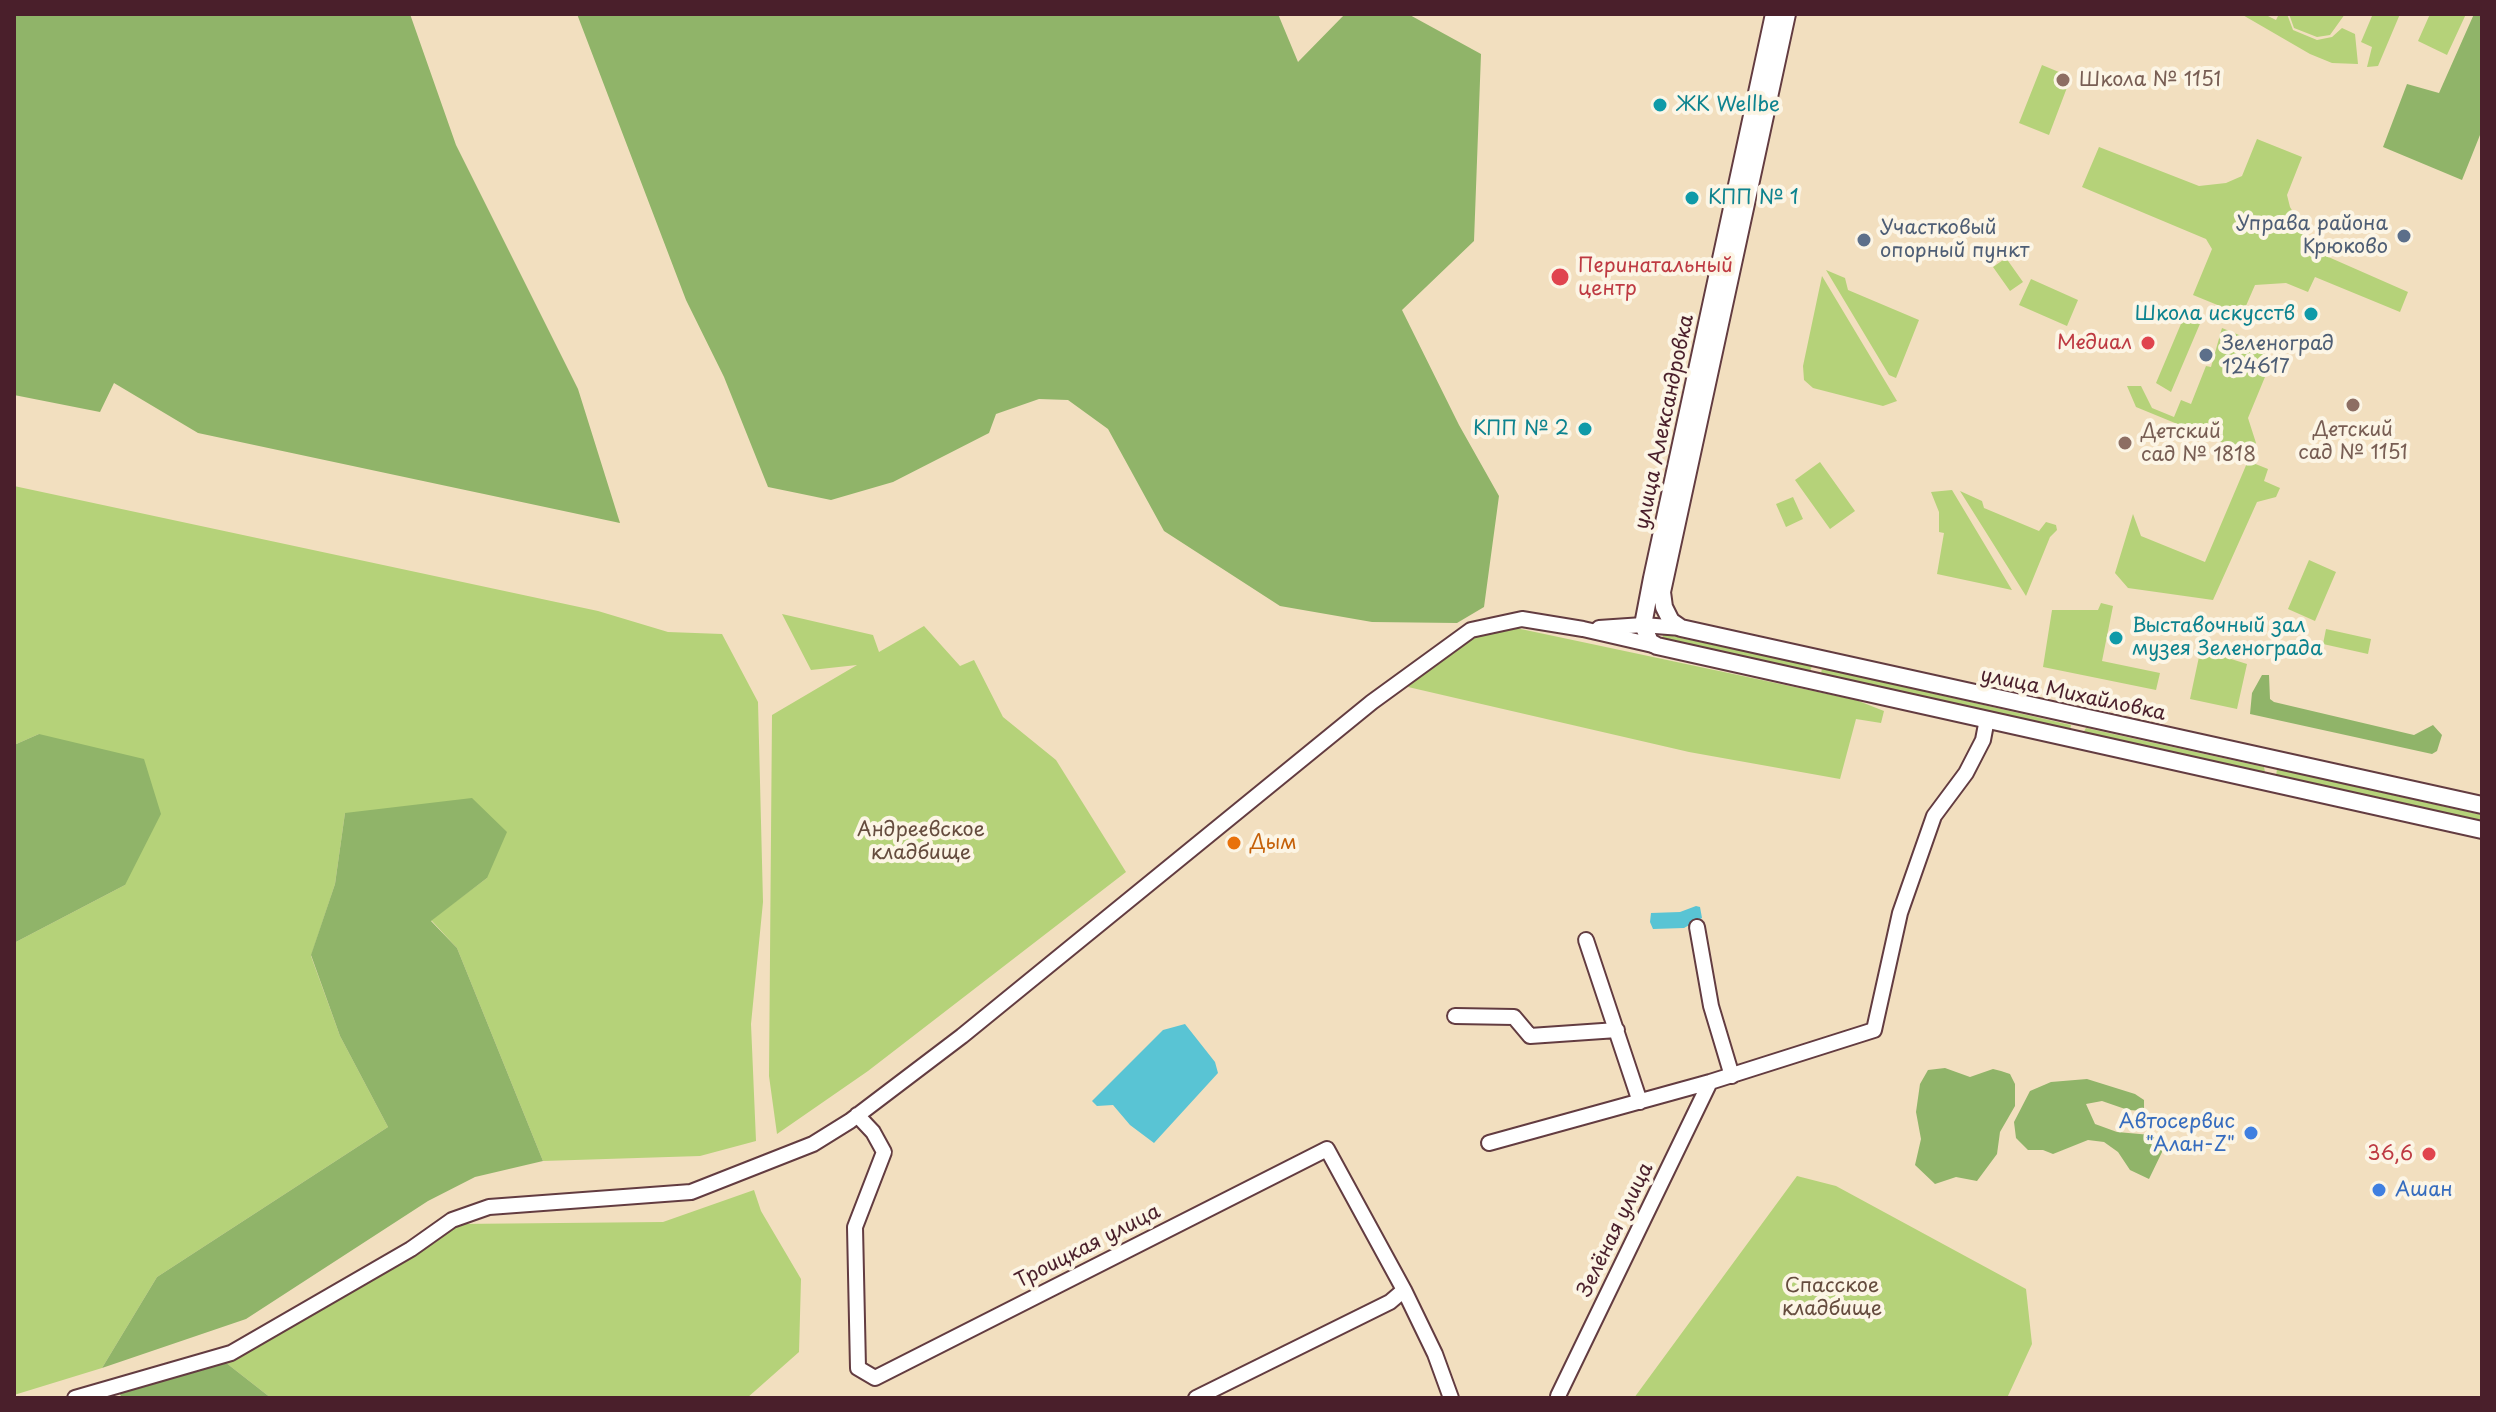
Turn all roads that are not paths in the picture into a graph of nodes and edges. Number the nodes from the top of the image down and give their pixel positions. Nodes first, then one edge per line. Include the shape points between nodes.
1 (1774, 14) edge
2 (1787, 14) edge
3 (1656, 594) junction
4 (1616, 626) junction
5 (1681, 628) junction
6 (1583, 629) junction
7 (1647, 635) junction
8 (2083, 718) junction
9 (1987, 719) junction
10 (2078, 740) junction
11 (2269, 759) junction
12 (2263, 782) junction
13 (2482, 805) edge
14 (2482, 830) edge
15 (1697, 927) dead end
16 (1586, 940) dead end
17 (1455, 1016) dead end
18 (1617, 1030) junction
19 (1732, 1076) junction
20 (1710, 1082) junction
21 (1640, 1102) junction
22 (857, 1115) junction
23 (1489, 1143) dead end
24 (1404, 1290) junction
25 (1558, 1396) dead end
26 (75, 1398) edge
27 (1196, 1398) edge
28 (1451, 1398) edge

1 - 3 main road, улица Александровка
2 - 3 main road, улица Александровка
3 - 4 street
3 - 5 main road
3 - 7 main road, улица Александровка
4 - 6 street
4 - 7 street
5 - 7 street, улица Михайловка
5 - 8 main road, улица Михайловка
6 - 7 street
6 - 22 street via 1504,620 1458,638
7 - 9 main road, улица Михайловка
8 - 10 street
8 - 11 main road, улица Михайловка
9 - 10 main road, улица Михайловка
9 - 19 street via 1966,773 1934,816 1900,913 1874,1030
10 - 12 main road, улица Михайловка
11 - 12 street via 2272,767
11 - 13 main road, улица Михайловка
12 - 14 main road, улица Михайловка
15 - 19 street via 1711,1006
16 - 18 street
17 - 18 street via 1514,1017 1530,1036
18 - 21 street
19 - 20 street
20 - 21 street
20 - 25 street, Зелёная улица
21 - 23 street
22 - 24 street, Троицкая улица via 884,1152 855,1227 858,1368 875,1378 1327,1149
22 - 26 street via 813,1144 691,1192 489,1207 452,1220 231,1353
24 - 27 street via 1390,1302
24 - 28 street, Троицкая улица

